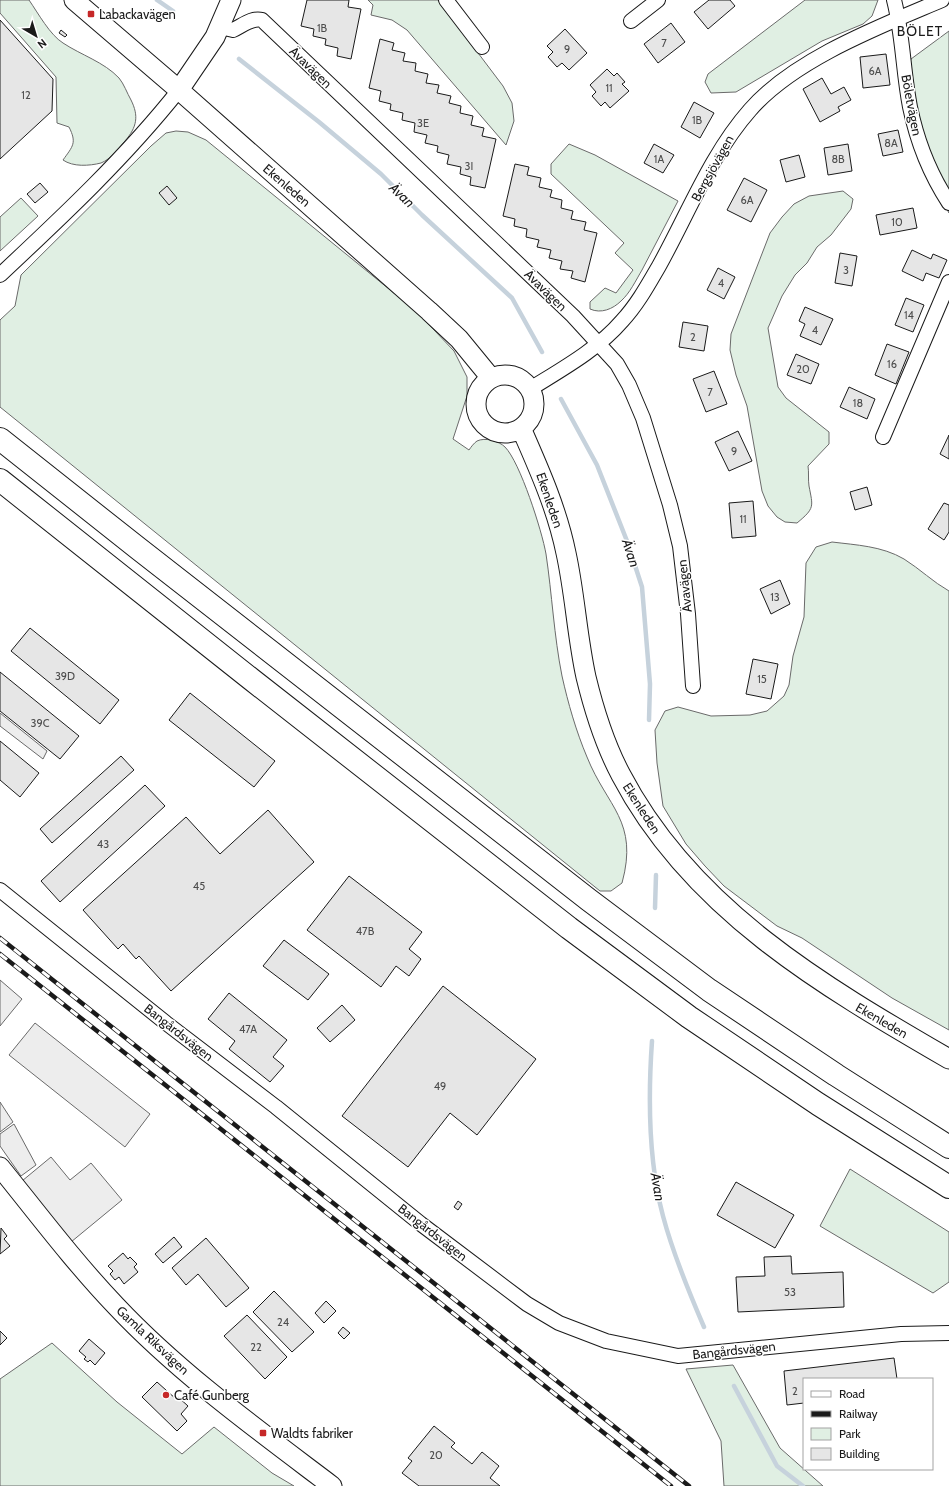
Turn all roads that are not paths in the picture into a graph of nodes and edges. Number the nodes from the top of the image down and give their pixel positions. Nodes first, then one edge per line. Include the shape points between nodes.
1 (74, 0) edge
2 (231, 0) edge
3 (446, 0) edge
4 (658, 0) edge
5 (894, 0) edge
6 (942, 0) edge
7 (899, 18) junction
8 (631, 21) dead end
9 (220, 27) junction
10 (482, 47) dead end
11 (179, 90) junction
12 (949, 203) edge
13 (0, 275) edge
14 (949, 282) edge
15 (599, 344) junction
16 (491, 378) junction
17 (530, 389) junction
18 (521, 428) junction
19 (883, 437) dead end
20 (0, 439) edge
21 (0, 480) edge
22 (693, 686) dead end
23 (0, 890) edge
24 (949, 1059) edge
25 (949, 1147) edge
26 (0, 1167) edge
27 (949, 1187) edge
28 (949, 1333) edge
29 (332, 1486) edge

1 - 11 street, Ekenleden
2 - 9 street
3 - 10 street
4 - 8 street
5 - 7 street, Böletvägen
6 - 7 street, Bergsjövägen
7 - 12 street, Böletvägen via 910,107 928,165
7 - 15 street, Bergsjövägen via 788,76 750,109 718,154 648,285 623,321
9 - 11 street
9 - 15 street, Ävavägen via 233,30 251,21 262,20
11 - 13 street via 105,175
11 - 16 street, Ekenleden via 429,311 459,339
14 - 19 street
15 - 17 street, Bergsjövägen
15 - 22 street, Ävavägen via 618,364 632,392 643,418 670,505 684,574
16 - 17 street via 513,376
16 - 18 street via 484,383 476,398 477,414 481,421 495,432 513,432
17 - 18 street via 534,401 532,414
18 - 24 street, Ekenleden via 545,480 558,519 570,573 586,677 605,738 620,774 637,803 661,838 686,867 758,936 810,976
20 - 25 highway via 570,885 703,985 836,1075
21 - 27 highway via 569,928 696,1021 818,1104
23 - 28 street, Bangårdsvägen via 421,1224 527,1304 559,1323 606,1341 678,1356 901,1334
26 - 29 street, Gamla Riksvägen via 60,1244 116,1307 153,1343 226,1404

